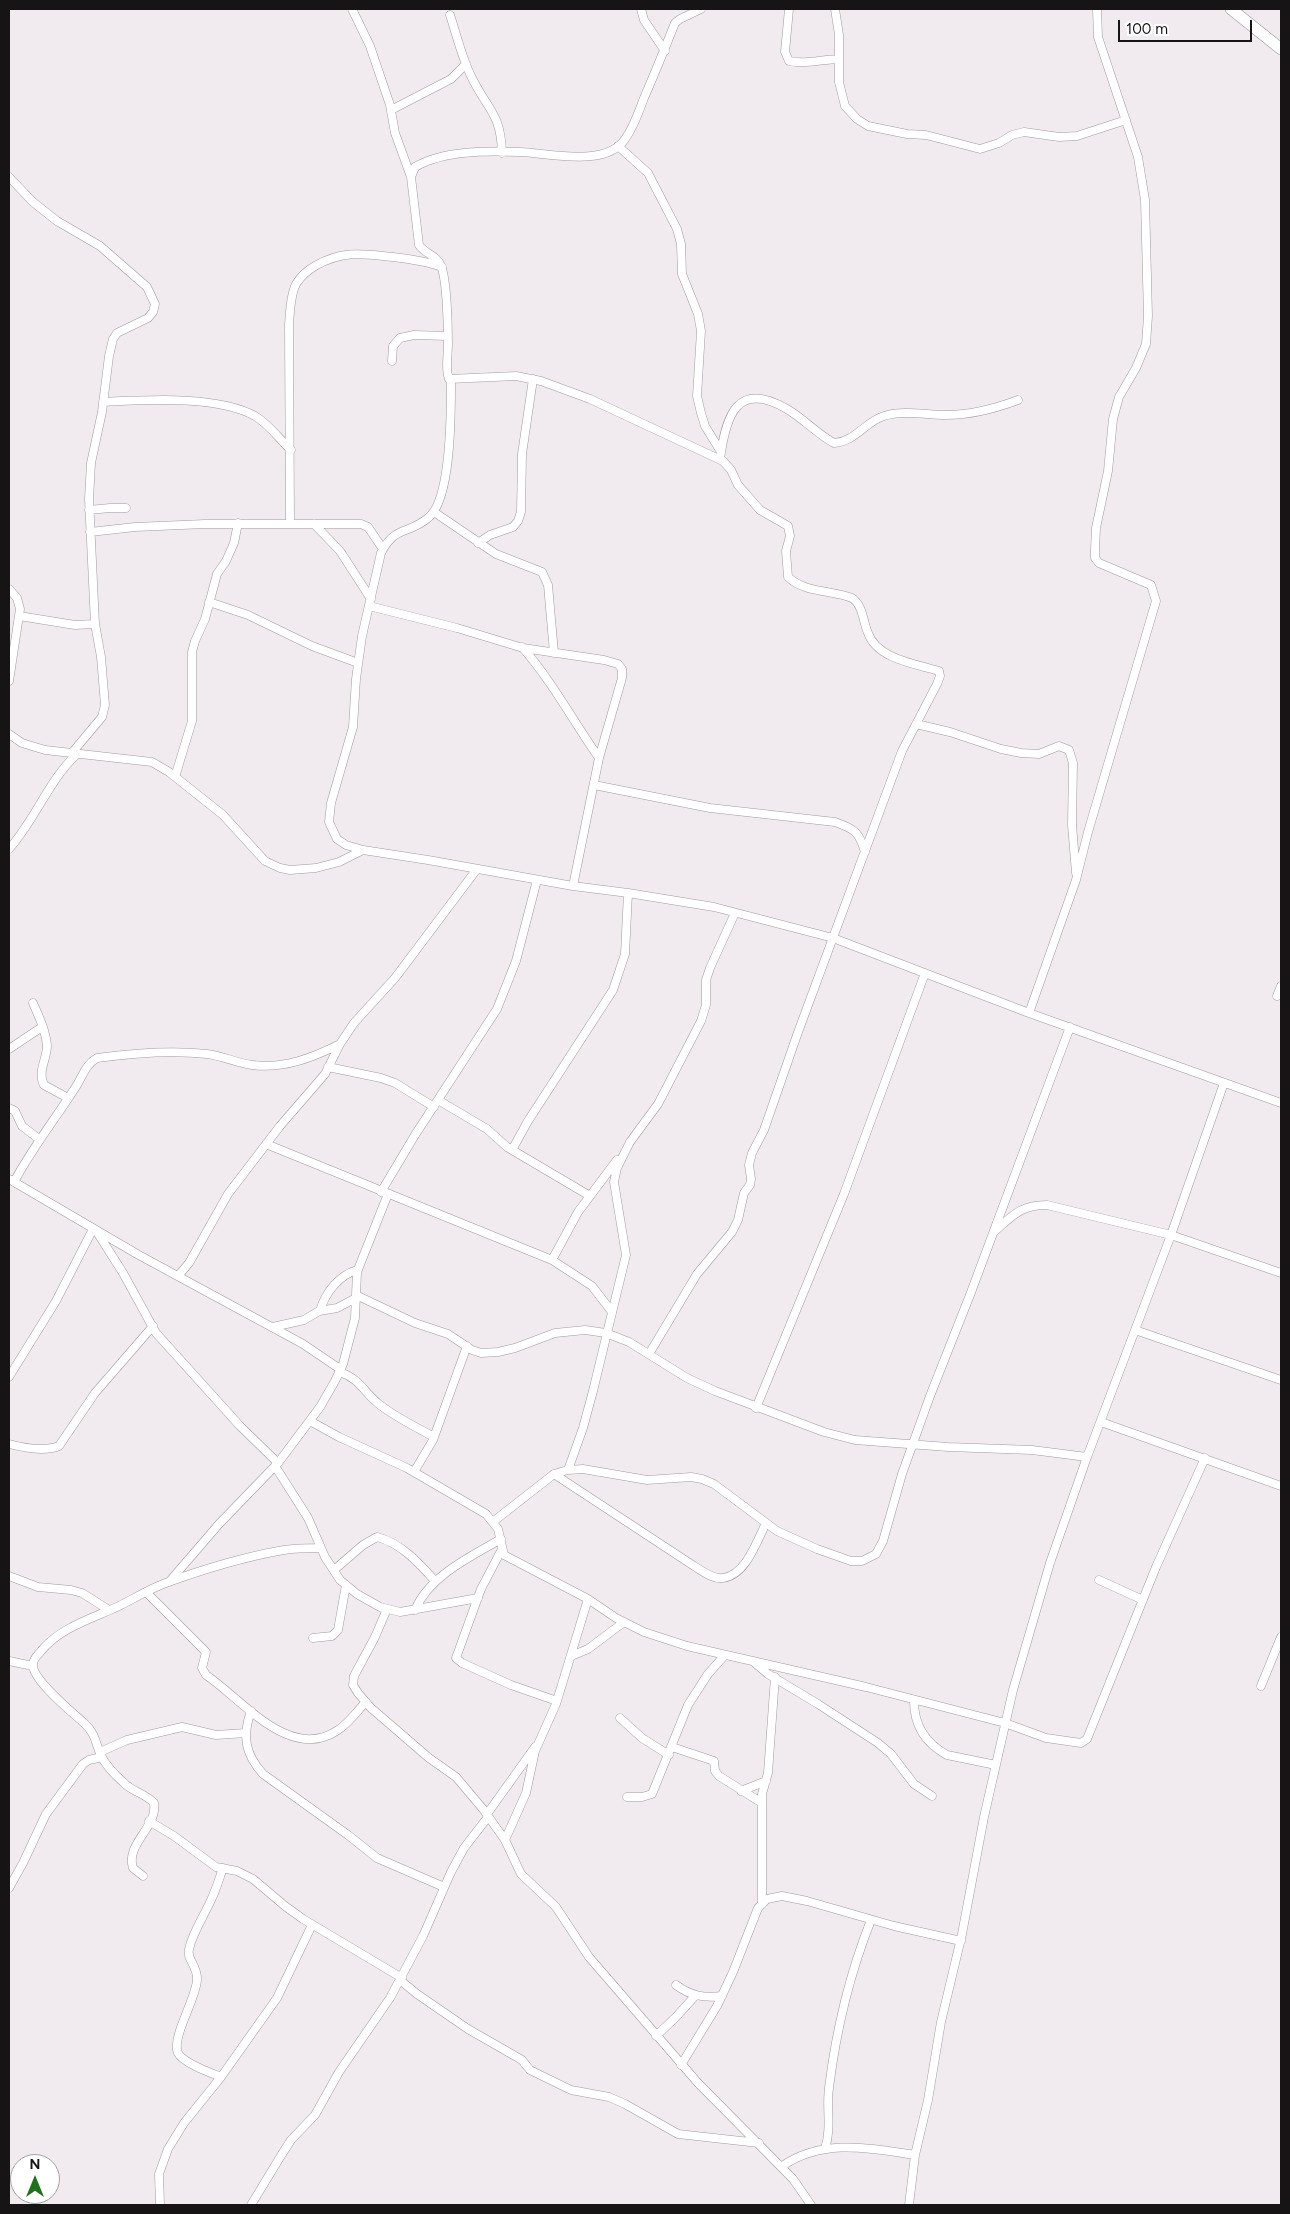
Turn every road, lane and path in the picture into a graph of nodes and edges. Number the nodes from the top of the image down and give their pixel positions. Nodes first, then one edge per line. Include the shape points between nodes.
1 (352, 9) edge
2 (641, 9) edge
3 (701, 9) edge
4 (789, 9) edge
5 (835, 9) edge
6 (1097, 9) edge
7 (1231, 9) edge
8 (450, 15) dead end
9 (1281, 49) edge
10 (665, 51) junction
11 (839, 59) junction
12 (466, 64) junction
13 (391, 110) junction
14 (1126, 120) junction
15 (618, 146) junction
16 (502, 153) junction
17 (9, 177) edge
18 (411, 177) junction
19 (442, 267) junction
20 (448, 336) junction
21 (392, 361) dead end
22 (533, 379) junction
23 (450, 380) junction
24 (1018, 400) dead end
25 (103, 402) junction
26 (291, 450) junction
27 (721, 456) junction
28 (126, 508) dead end
29 (89, 510) junction
30 (434, 512) junction
31 (238, 523) junction
32 (290, 524) junction
33 (314, 524) junction
34 (90, 532) junction
35 (478, 543) junction
36 (382, 549) junction
37 (9, 590) edge
38 (209, 602) junction
39 (370, 602) junction
40 (19, 616) junction
41 (95, 624) junction
42 (522, 647) junction
43 (554, 654) junction
44 (358, 663) junction
45 (9, 681) edge
46 (916, 724) junction
47 (9, 734) edge
48 (73, 754) junction
49 (599, 758) junction
50 (175, 777) junction
51 (594, 785) junction
52 (9, 849) edge
53 (363, 850) junction
54 (865, 852) junction
55 (478, 869) junction
56 (537, 880) junction
57 (1076, 880) junction
58 (573, 886) junction
59 (628, 892) junction
60 (735, 912) junction
61 (833, 938) junction
62 (925, 973) junction
63 (1281, 986) edge
64 (1277, 996) dead end
65 (33, 1004) dead end
66 (1030, 1013) junction
67 (42, 1027) junction
68 (1070, 1027) junction
69 (340, 1044) junction
70 (9, 1049) edge
71 (328, 1067) junction
72 (1224, 1082) junction
73 (68, 1098) junction
74 (1281, 1103) edge
75 (436, 1104) junction
76 (9, 1108) edge
77 (40, 1139) junction
78 (630, 1142) junction
79 (266, 1144) junction
80 (512, 1150) junction
81 (11, 1181) edge
82 (385, 1193) junction
83 (590, 1196) junction
84 (94, 1230) junction
85 (993, 1233) junction
86 (1171, 1235) junction
87 (552, 1260) junction
88 (358, 1270) junction
89 (1281, 1273) edge
90 (178, 1276) junction
91 (356, 1297) junction
92 (320, 1311) junction
93 (612, 1312) junction
94 (152, 1326) junction
95 (273, 1327) junction
96 (1135, 1330) junction
97 (606, 1333) junction
98 (466, 1346) junction
99 (649, 1354) junction
100 (340, 1371) junction
101 (9, 1377) edge
102 (1281, 1380) edge
103 (756, 1408) junction
104 (310, 1421) junction
105 (1102, 1422) junction
106 (434, 1437) junction
107 (9, 1444) edge
108 (913, 1445) junction
109 (1087, 1457) junction
110 (1205, 1458) junction
111 (277, 1464) junction
112 (568, 1470) junction
113 (414, 1472) junction
114 (554, 1474) junction
115 (1281, 1486) edge
116 (494, 1522) junction
117 (766, 1523) junction
118 (501, 1540) junction
119 (321, 1548) junction
120 (502, 1549) junction
121 (334, 1570) junction
122 (9, 1576) edge
123 (1099, 1580) dead end
124 (435, 1581) junction
125 (168, 1583) junction
126 (346, 1585) junction
127 (146, 1592) junction
128 (478, 1598) junction
129 (588, 1599) junction
130 (1143, 1600) junction
131 (387, 1609) junction
132 (109, 1610) junction
133 (415, 1610) junction
134 (624, 1622) junction
135 (1281, 1637) edge
136 (313, 1638) dead end
137 (725, 1655) junction
138 (571, 1656) junction
139 (9, 1662) edge
140 (753, 1662) junction
141 (33, 1666) junction
142 (775, 1678) junction
143 (1262, 1686) dead end
144 (557, 1701) junction
145 (914, 1701) junction
146 (366, 1702) junction
147 (250, 1711) junction
148 (620, 1718) dead end
149 (1005, 1723) junction
150 (246, 1733) junction
151 (537, 1745) junction
152 (672, 1747) junction
153 (101, 1755) junction
154 (668, 1755) junction
155 (996, 1765) junction
156 (766, 1781) junction
157 (741, 1791) junction
158 (932, 1796) dead end
159 (627, 1797) dead end
160 (762, 1803) junction
161 (487, 1816) junction
162 (149, 1821) junction
163 (505, 1840) junction
164 (223, 1868) junction
165 (143, 1876) dead end
166 (444, 1887) junction
167 (9, 1888) edge
168 (762, 1904) junction
169 (871, 1920) junction
170 (312, 1925) junction
171 (961, 1941) junction
172 (401, 1979) junction
173 (676, 1985) dead end
174 (695, 1996) junction
175 (722, 1996) junction
176 (656, 2036) junction
177 (681, 2065) junction
178 (221, 2077) junction
179 (759, 2143) junction
180 (825, 2149) junction
181 (914, 2155) junction
182 (781, 2167) junction
183 (160, 2205) edge
184 (252, 2205) edge
185 (811, 2205) edge
186 (909, 2205) edge

1 - 13 street via 370,46
2 - 10 street via 644,20
3 - 10 street via 675,24
4 - 11 street via 785,52 789,61
5 - 11 street
6 - 14 street via 1098,37
7 - 9 street
8 - 12 street
10 - 15 street via 635,121
11 - 14 street via 839,82 845,106 857,119 878,129 926,135 980,149 999,143 1012,134 1077,136
12 - 13 street via 451,79
12 - 16 street via 498,123
13 - 18 street via 394,133
14 - 57 street via 1138,157 1145,200 1146,344 1119,398 1113,419 1094,550 1099,563 1151,585 1156,601
15 - 16 street via 600,155 580,157
15 - 27 street via 648,173 676,229 682,274 698,314 701,331 697,396 705,426
16 - 18 street via 426,161 415,167
17 - 25 street via 33,202 100,246 151,294 155,304 148,318 117,333 113,339
18 - 19 street via 419,245 438,259
19 - 20 street
19 - 26 street via 430,262 348,253 329,258 307,271 296,284 289,325
20 - 21 street via 400,338 393,346
20 - 23 street via 447,374
22 - 23 street via 493,376
22 - 27 street via 590,399 681,443
22 - 35 street via 522,454 522,512 513,527
23 - 30 street via 448,461 439,505
24 - 27 street via 974,414 885,415 876,418 855,436 834,443 787,409 758,398 748,398 740,403 726,427
25 - 26 street via 209,402 234,408 254,415 269,426
25 - 29 street via 91,463
26 - 32 street
27 - 46 street via 738,485 760,510 788,526 788,577 816,590 852,598 860,609 868,635 882,652 939,671 937,684
28 - 29 street
29 - 34 street
30 - 35 street
30 - 36 street via 416,526 395,533
31 - 32 street
31 - 34 street
31 - 38 street via 234,543 217,574
32 - 33 street
33 - 36 street via 361,524 368,527
33 - 39 street via 340,551
34 - 41 street
35 - 43 street via 496,554 542,572 548,584
36 - 39 street
37 - 40 street via 17,598
38 - 44 street via 248,615 312,646
38 - 50 street via 192,652 192,721
39 - 42 street
39 - 44 street
40 - 41 street via 75,625
40 - 45 street
41 - 48 street via 105,706 102,717
42 - 43 street
42 - 49 street via 541,669
43 - 49 street via 604,660 618,664 622,669
44 - 53 street via 353,727 331,803 329,822 337,839
46 - 54 street via 902,751
46 - 57 street via 1021,753 1039,754 1059,746 1070,750
47 - 48 street via 22,743
48 - 50 street via 152,762
48 - 52 street via 21,836
49 - 51 street
50 - 53 street via 223,815 265,860 280,868 316,868 339,862
51 - 54 street via 710,808 836,822 852,828 861,838
51 - 58 street
53 - 55 street
54 - 61 street
55 - 56 street
55 - 69 street
56 - 58 street
56 - 75 street via 516,961 497,1009
57 - 66 street
58 - 59 street
59 - 60 street
59 - 80 street via 625,954 613,990
60 - 61 street
60 - 78 street via 706,980 706,1005 701,1021 658,1104
61 - 62 street
61 - 99 street via 764,1130 752,1153 748,1165 750,1185 744,1193 738,1220 684,1293
62 - 66 street
62 - 103 street via 844,1194
63 - 64 street
65 - 67 street
66 - 68 street
67 - 70 street
67 - 73 street via 47,1044 42,1081
68 - 72 street
68 - 85 street
69 - 71 street
69 - 73 street via 288,1065 252,1065 207,1054 160,1052 97,1058 89,1062
71 - 75 street via 381,1078
71 - 79 street via 308,1096
72 - 74 street
72 - 86 street
73 - 77 street
75 - 80 street via 487,1129
75 - 82 street
76 - 77 street via 15,1111 22,1126
77 - 81 street
78 - 83 street
78 - 93 street via 614,1182 626,1255
79 - 82 street
79 - 90 street via 228,1194
80 - 83 street
81 - 84 street
82 - 87 street
82 - 88 street
83 - 87 street
84 - 90 street
84 - 94 street
84 - 101 street
85 - 86 street via 1024,1208 1047,1205
85 - 108 street
86 - 89 street
86 - 96 street
87 - 93 street via 592,1286
88 - 91 street
88 - 92 street via 350,1272 336,1284
90 - 95 street
91 - 92 street via 337,1308
91 - 98 street via 448,1334
91 - 100 street
92 - 95 street via 304,1320
93 - 97 street
94 - 107 street via 101,1386 59,1446 29,1448
94 - 111 street via 192,1374
95 - 100 street
96 - 102 street
96 - 105 street
97 - 98 street via 585,1330 555,1333 515,1348 490,1353 481,1353
97 - 99 street
97 - 112 street via 586,1419
98 - 106 street
99 - 103 street via 687,1378
100 - 104 street
100 - 106 street via 354,1377 381,1406
103 - 108 street via 855,1440
104 - 111 street
104 - 113 street
105 - 109 street
105 - 110 street
106 - 113 street
108 - 109 street via 1032,1450
108 - 117 street via 883,1541 870,1558 851,1560 817,1549
109 - 149 street via 1050,1563
110 - 115 street
110 - 130 street
111 - 119 street
111 - 125 street
112 - 114 street
112 - 117 street via 583,1469 647,1480 702,1479 714,1484
113 - 116 street via 467,1502
114 - 116 street
114 - 117 street via 717,1578 732,1574 742,1566
116 - 118 street
118 - 120 street
118 - 124 street via 472,1555
119 - 121 street
119 - 125 street via 282,1550
120 - 128 street
120 - 129 street via 508,1558
121 - 124 street via 377,1537 390,1540
121 - 126 street
122 - 132 street via 38,1588 82,1593
123 - 130 street
124 - 133 street via 421,1596
125 - 127 street
126 - 131 street
126 - 136 street via 338,1630 332,1636
127 - 132 street
127 - 147 street via 204,1649 206,1654 202,1668 206,1674
128 - 133 street
128 - 144 street via 456,1658 511,1685
129 - 134 street
129 - 138 street
130 - 149 street via 1086,1741 1057,1740
131 - 133 street via 400,1612
131 - 146 street via 354,1676 353,1685
132 - 141 street via 60,1634 35,1658
134 - 137 street via 644,1632
134 - 138 street via 588,1649
135 - 143 street
137 - 140 street
137 - 152 street via 698,1687
138 - 144 street
139 - 141 street
140 - 142 street
140 - 145 street via 814,1674
141 - 153 street via 50,1692 92,1731
142 - 156 street
142 - 158 street via 878,1743 891,1754 914,1784
144 - 151 street
145 - 149 street
145 - 155 street via 914,1714 922,1734 940,1751
146 - 147 street via 340,1729 316,1740 299,1739 280,1731
146 - 161 street via 429,1758 456,1777
147 - 150 street
148 - 154 street
149 - 155 street
150 - 153 street via 216,1735 182,1727 127,1740
150 - 166 street via 251,1761 263,1774 377,1858
151 - 161 street
151 - 163 street via 526,1793
152 - 154 street
152 - 157 street via 714,1762 719,1776
153 - 162 street via 124,1784 152,1801 154,1810
153 - 167 street via 83,1764 50,1807
154 - 159 street via 652,1794
155 - 171 street
156 - 157 street
156 - 160 street
157 - 160 street
160 - 168 street
161 - 163 street
161 - 166 street via 464,1848
162 - 164 street via 208,1862
162 - 165 street via 131,1857 133,1868
163 - 176 street via 521,1874 556,1906 589,1958
164 - 170 street via 253,1879
164 - 178 street via 189,1949 189,1958 196,1966 197,1981 179,2036 178,2049 180,2056
166 - 172 street
168 - 169 street via 767,1899 782,1896
168 - 175 street
169 - 171 street
169 - 180 street via 850,1981 835,2048 828,2090 830,2125
170 - 172 street
170 - 178 street via 277,1998
171 - 181 street
172 - 179 street via 468,2029 522,2060 530,2070 571,2090 609,2097 678,2134
172 - 184 street via 339,2072 324,2102 291,2140
173 - 174 street
174 - 175 street
174 - 176 street
175 - 177 street
176 - 177 street
177 - 179 street
178 - 183 street via 184,2123 168,2149 159,2174
179 - 182 street
180 - 181 street via 843,2147
180 - 182 street via 804,2153
181 - 186 street
182 - 185 street

